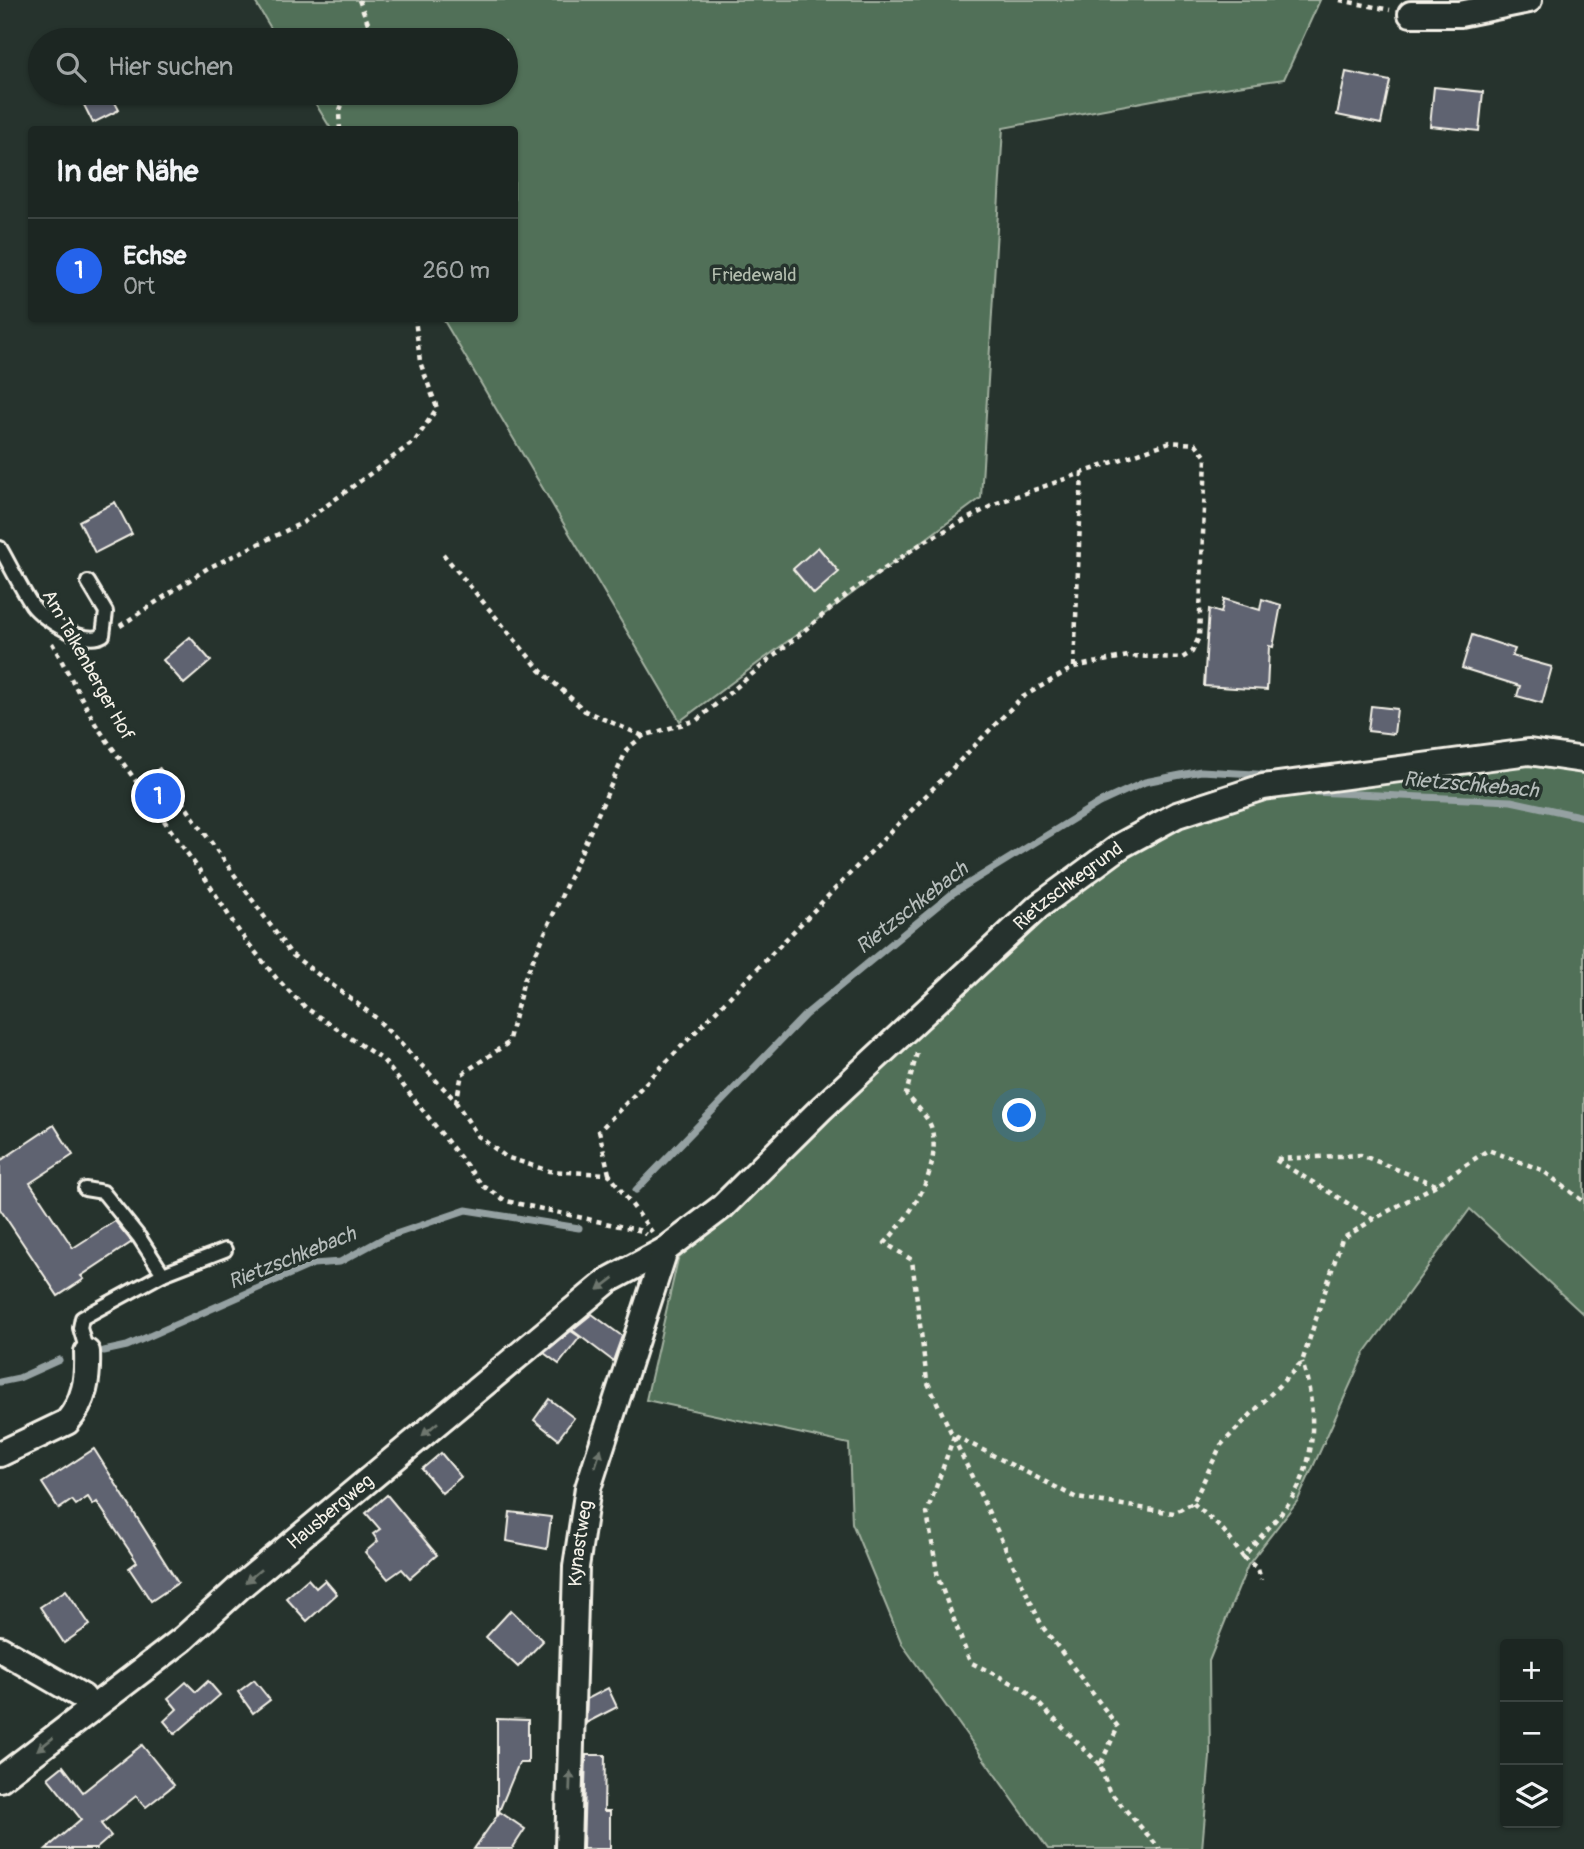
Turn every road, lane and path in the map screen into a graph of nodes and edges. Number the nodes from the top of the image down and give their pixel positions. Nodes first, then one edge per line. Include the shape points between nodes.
1 (359, 0) edge
2 (1340, 0) edge
3 (1529, 0) edge
4 (1411, 14) joint
5 (370, 28) edge
6 (342, 105) edge
7 (340, 126) edge
8 (415, 322) edge
9 (1082, 472) junction
10 (0, 548) edge
11 (443, 554) dead end
12 (88, 582) dead end
13 (34, 608) junction
14 (123, 625) dead end
15 (1074, 667) junction
16 (643, 736) junction
17 (1584, 760) edge
18 (158, 768) dead end
19 (926, 1014) junction
20 (456, 1103) junction
21 (609, 1174) junction
22 (1436, 1185) junction
23 (85, 1189) dead end
24 (1584, 1202) edge
25 (1374, 1219) junction
26 (225, 1250) dead end
27 (665, 1250) junction
28 (163, 1274) junction
29 (87, 1352) joint
30 (1302, 1362) junction
31 (954, 1435) junction
32 (0, 1454) edge
33 (1193, 1503) junction
34 (1243, 1557) junction
35 (1262, 1580) dead end
36 (0, 1649) edge
37 (91, 1709) junction
38 (1100, 1765) junction
39 (0, 1779) edge
40 (568, 1849) edge
41 (1160, 1849) edge

1 - 5 path
2 - 4 path
3 - 4 street via 1460,14
6 - 7 path
8 - 14 path via 420,362 437,408 415,441 304,522 208,568
9 - 15 path
9 - 15 path via 1170,442 1196,444 1206,457 1199,637 1192,652 1182,658 1128,656
9 - 16 path via 997,503 922,543 848,594 697,720
10 - 13 lane, Am Talkenberger Hof
11 - 16 path via 540,670 585,710
12 - 13 lane via 106,612 103,635 97,639 65,630
13 - 27 path, Am Talkenberger Hof via 96,725 277,979 306,1008 383,1060 482,1185 506,1201 642,1231
15 - 21 path via 1021,698 599,1131
16 - 20 path via 627,749 524,980 508,1043 463,1074
17 - 19 street, Rietzschkegrund via 1530,752 1263,787 1177,815 1122,845 1039,906
18 - 20 path via 291,954 375,1017
19 - 27 street, Rietzschkegrund via 722,1207
19 - 31 path via 906,1094 932,1128 933,1160 911,1214 885,1243 912,1260 927,1381
20 - 21 path via 478,1136 506,1157 549,1171
21 - 27 path
22 - 24 path via 1488,1150 1542,1170
22 - 25 path
22 - 25 path via 1361,1155 1274,1159
23 - 28 lane via 103,1192
25 - 30 path via 1342,1239
26 - 28 lane
27 -> 37 street, Hausbergweg via 609,1280 183,1639
40 -> 27 street, Kynastweg via 576,1567 588,1488
28 - 29 lane via 82,1318
29 - 32 street via 88,1376 67,1422
30 - 33 path via 1222,1445
30 - 34 path via 1309,1383 1314,1440 1293,1497
31 - 33 path via 1077,1498 1174,1513
31 - 38 path via 1042,1626 1118,1727
31 - 38 path via 927,1513 938,1578 970,1662 1024,1689
33 - 34 path via 1224,1531
34 - 35 path via 1258,1569
36 - 37 street via 83,1698
37 -> 39 street, Hausbergweg
38 - 41 path via 1109,1791

